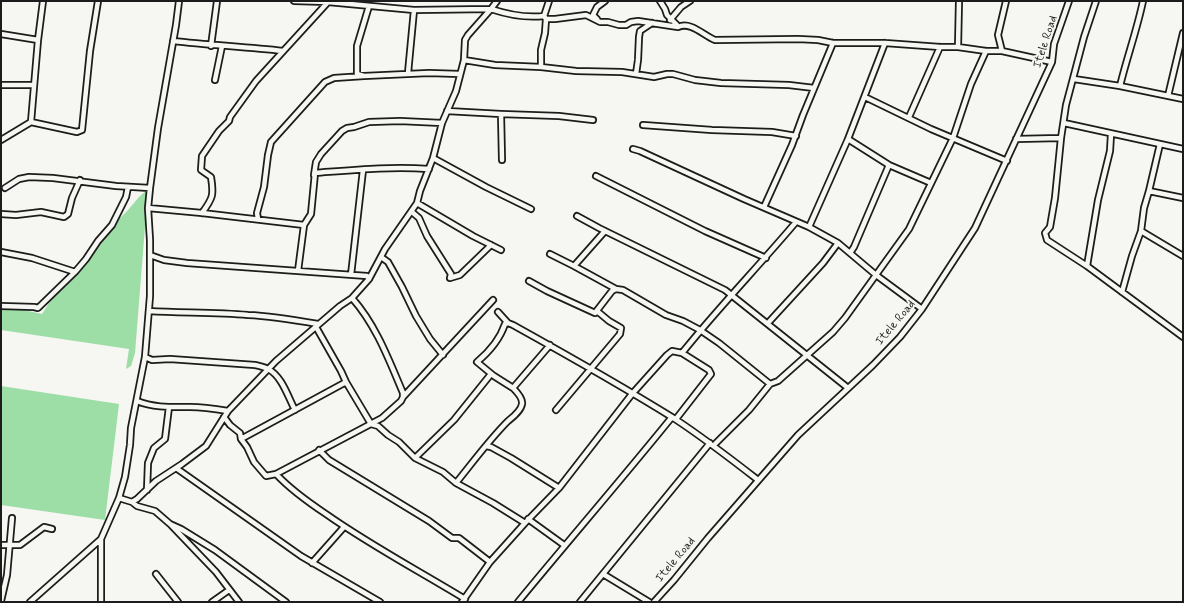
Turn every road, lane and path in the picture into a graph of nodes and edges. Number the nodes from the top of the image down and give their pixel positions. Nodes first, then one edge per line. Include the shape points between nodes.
1 (43, 1) edge
2 (98, 1) edge
3 (179, 1) edge
4 (217, 1) edge
5 (294, 1) edge
6 (497, 1) edge
7 (550, 1) edge
8 (605, 1) edge
9 (660, 1) edge
10 (690, 1) edge
11 (960, 1) edge
12 (1006, 1) edge
13 (1069, 1) edge
14 (1096, 1) edge
15 (1143, 1) edge
16 (329, 2) edge
17 (368, 6) junction
18 (491, 9) junction
19 (414, 10) junction
20 (592, 15) junction
21 (586, 16) junction
22 (545, 18) junction
23 (670, 20) junction
24 (600, 22) junction
25 (652, 22) junction
26 (678, 27) junction
27 (1183, 33) edge
28 (1, 34) edge
29 (38, 40) junction
30 (172, 41) junction
31 (833, 43) junction
32 (885, 43) junction
33 (211, 46) junction
34 (222, 46) junction
35 (940, 47) junction
36 (958, 47) junction
37 (1182, 47) edge
38 (283, 51) junction
39 (986, 51) junction
40 (1002, 51) junction
41 (464, 60) junction
42 (1052, 62) junction
43 (541, 67) junction
44 (408, 73) junction
45 (460, 74) junction
46 (636, 74) junction
47 (364, 76) junction
48 (1074, 79) junction
49 (215, 80) dead end
50 (1, 85) edge
51 (34, 85) junction
52 (1120, 86) junction
53 (814, 88) junction
54 (1168, 96) junction
55 (865, 97) junction
56 (1183, 99) edge
57 (447, 111) junction
58 (501, 114) junction
59 (909, 117) junction
60 (593, 120) dead end
61 (31, 122) junction
62 (442, 123) junction
63 (1064, 123) junction
64 (643, 125) dead end
65 (1110, 134) junction
66 (796, 136) junction
67 (953, 138) junction
68 (1061, 138) junction
69 (848, 139) junction
70 (1016, 139) junction
71 (1, 140) edge
72 (1160, 144) junction
73 (633, 149) dead end
74 (1183, 149) edge
75 (433, 158) junction
76 (502, 160) dead end
77 (1007, 161) junction
78 (889, 165) junction
79 (429, 169) junction
80 (363, 170) junction
81 (596, 176) dead end
82 (314, 178) junction
83 (80, 180) junction
84 (931, 183) junction
85 (128, 187) junction
86 (5, 188) dead end
87 (150, 188) junction
88 (1149, 192) junction
89 (1183, 198) edge
90 (417, 204) junction
91 (764, 207) junction
92 (148, 208) junction
93 (531, 209) dead end
94 (202, 212) junction
95 (412, 212) junction
96 (1, 214) edge
97 (577, 216) dead end
98 (258, 219) junction
99 (796, 222) junction
100 (304, 225) junction
101 (809, 227) junction
102 (605, 231) junction
103 (1142, 231) junction
104 (838, 243) junction
105 (491, 244) junction
106 (501, 250) dead end
107 (1, 252) edge
108 (850, 253) junction
109 (550, 254) dead end
110 (150, 256) junction
111 (1183, 256) edge
112 (380, 257) junction
113 (766, 258) junction
114 (574, 266) junction
115 (1087, 266) junction
116 (298, 271) junction
117 (75, 272) junction
118 (351, 275) junction
119 (876, 275) junction
120 (369, 279) junction
121 (529, 281) dead end
122 (616, 289) junction
123 (1122, 292) junction
124 (732, 296) junction
125 (352, 298) junction
126 (493, 300) dead end
127 (1, 306) edge
128 (922, 309) junction
129 (149, 311) junction
130 (597, 311) junction
131 (498, 312) dead end
132 (508, 323) junction
133 (768, 323) junction
134 (317, 325) junction
135 (700, 330) junction
136 (1183, 337) edge
137 (550, 345) junction
138 (682, 353) junction
139 (443, 355) junction
140 (807, 355) junction
141 (145, 357) junction
142 (269, 369) junction
143 (590, 369) junction
144 (490, 374) junction
145 (346, 382) junction
146 (770, 384) junction
147 (514, 388) junction
148 (848, 388) junction
149 (632, 394) junction
150 (403, 397) junction
151 (137, 401) junction
152 (169, 407) junction
153 (295, 410) junction
154 (556, 410) dead end
155 (228, 411) junction
156 (224, 417) junction
157 (674, 418) junction
158 (371, 424) junction
159 (241, 439) junction
160 (712, 444) junction
161 (486, 446) junction
162 (319, 450) junction
163 (415, 458) junction
164 (176, 468) junction
165 (276, 474) junction
166 (758, 480) junction
167 (456, 483) junction
168 (559, 488) junction
169 (146, 490) junction
170 (119, 498) junction
171 (132, 502) junction
172 (12, 518) dead end
173 (526, 521) junction
174 (170, 524) junction
175 (344, 527) junction
176 (52, 529) dead end
177 (101, 539) junction
178 (1, 545) edge
179 (10, 545) junction
180 (564, 545) junction
181 (490, 562) junction
182 (312, 563) junction
183 (156, 574) dead end
184 (603, 574) junction
185 (229, 590) junction
186 (463, 600) edge
187 (1, 601) edge
188 (30, 602) edge
189 (101, 602) edge
190 (178, 602) edge
191 (212, 602) edge
192 (239, 602) edge
193 (286, 602) edge
194 (380, 602) edge
195 (518, 602) edge
196 (580, 602) edge
197 (649, 602) edge
198 (654, 602) edge

1 - 29 street
2 - 61 street via 82,130 77,132
3 - 30 street
4 - 33 street
5 - 16 street
6 - 18 street
7 - 22 street
8 - 20 street
9 - 23 street
10 - 23 street
11 - 36 street
12 - 40 street via 998,34
13 - 42 street, Itele Road via 1054,44
14 - 48 street
15 - 52 street
16 - 17 street
16 - 38 street
17 - 19 street
17 - 47 street via 357,46 356,71 357,74
18 - 19 street
18 - 22 street
18 - 41 street via 468,35
19 - 44 street
20 - 21 street
20 - 24 street
21 - 22 street
21 - 24 street
22 - 43 street
23 - 26 street
24 - 25 street via 619,26 638,21
25 - 26 street
25 - 46 street via 640,31
26 - 31 street via 691,26 715,40 798,39
27 - 37 street
28 - 29 street
29 - 51 street
30 - 33 street
30 - 87 street
31 - 32 street
31 - 53 street
32 - 35 street
32 - 55 street
33 - 34 street
34 - 38 street
34 - 49 street
35 - 36 street
35 - 59 street
36 - 39 street
37 - 54 street
38 - 94 street via 256,81 202,156 201,170 211,177 212,199
39 - 40 street
39 - 67 street via 971,84
40 - 42 street
41 - 43 street via 495,65
41 - 45 street
42 - 70 street, Itele Road
43 - 46 street
44 - 45 street
44 - 47 street
45 - 57 street
46 - 53 street via 673,74 721,83
47 - 98 street via 334,78 325,82 271,142
48 - 52 street
48 - 63 street via 1066,105
50 - 51 street
51 - 61 street
52 - 54 street
53 - 66 street
54 - 56 street
55 - 59 street
55 - 69 street
57 - 58 street
57 - 62 street
58 - 60 street
58 - 76 street
59 - 67 street
61 - 71 street
62 - 75 street
62 - 82 street via 369,122 347,128 321,154 316,162
63 - 65 street
63 - 68 street
64 - 66 street via 772,132
65 - 72 street
65 - 115 street via 1110,151 1098,200
66 - 91 street
67 - 77 street
67 - 84 street
68 - 70 street
68 - 115 street via 1056,198 1050,226 1045,233 1047,240
69 - 78 street
69 - 101 street
70 - 77 street, Itele Road
72 - 74 street
72 - 88 street
73 - 91 street
75 - 79 street
75 - 93 street
77 - 128 street, Itele Road via 975,228
78 - 84 street
78 - 108 street
79 - 80 street via 406,167
79 - 90 street
80 - 82 street via 315,173
80 - 118 street
81 - 113 street via 705,231
82 - 100 street via 310,214
83 - 85 street
83 - 86 street via 29,177 19,179
83 - 96 street via 68,214 64,217 41,212
84 - 119 street via 909,229
85 - 87 street
85 - 117 street via 126,197 112,225
87 - 92 street
88 - 89 street
88 - 103 street via 1144,208
90 - 95 street
90 - 105 street
91 - 99 street
92 - 94 street
92 - 110 street
94 - 98 street
95 - 105 street via 419,218 451,274 450,278 460,275
95 - 112 street
97 - 102 street
98 - 100 street
99 - 101 street
99 - 113 street
100 - 116 street
101 - 104 street
102 - 114 street
102 - 124 street via 712,283
103 - 111 street
103 - 123 street
104 - 108 street
104 - 133 street
105 - 106 street
107 - 117 street via 26,256
108 - 119 street
109 - 114 street
110 - 116 street via 187,263
110 - 129 street
112 - 120 street
112 - 139 street via 388,262 416,316
113 - 124 street
114 - 122 street
115 - 123 street
116 - 118 street
117 - 127 street via 38,308
118 - 120 street via 367,276
119 - 128 street
119 - 140 street via 833,332
120 - 125 street
121 - 130 street via 592,312
122 - 130 street
122 - 135 street via 623,290 666,315
123 - 136 street
124 - 133 street
124 - 135 street
125 - 134 street
125 - 150 street via 370,322 391,363
126 - 139 street
128 - 148 street, Itele Road via 900,337
129 - 134 street via 247,314
129 - 141 street
130 - 143 street via 622,331
131 - 132 street
132 - 137 street
132 - 144 street via 489,352 477,362
133 - 140 street
134 - 142 street
134 - 145 street
135 - 138 street
135 - 146 street
137 - 143 street
137 - 147 street
138 - 149 street via 669,352
138 - 157 street via 709,370 711,374
139 - 150 street
140 - 146 street via 778,381
140 - 148 street
141 - 142 street via 152,360 256,365
141 - 151 street
142 - 153 street via 283,386
142 - 155 street
143 - 149 street
143 - 154 street
144 - 147 street
144 - 163 street via 454,420
145 - 153 street
145 - 158 street
146 - 160 street via 749,410
147 - 161 street via 522,405
148 - 166 street, Itele Road via 798,435
149 - 157 street
149 - 168 street
150 - 158 street via 382,418
151 - 152 street
151 - 170 street via 125,477
152 - 155 street
152 - 169 street via 164,439 154,448 148,463
153 - 159 street
155 - 156 street
156 - 159 street via 240,433
156 - 164 street via 206,446
157 - 160 street
157 - 180 street
158 - 162 street
158 - 163 street via 378,426 399,442
159 - 165 street via 254,462 266,476
160 - 166 street
160 - 184 street via 679,479
161 - 167 street
161 - 168 street via 511,458
162 - 165 street
162 - 181 street via 329,460 429,521 444,533 452,538 459,538
163 - 167 street via 443,472
164 - 169 street
164 - 182 street
165 - 175 street via 304,500
166 - 198 street, Itele Road
167 - 173 street
168 - 173 street
169 - 171 street
170 - 171 street
170 - 177 street
171 - 174 street via 155,511
172 - 179 street
173 - 180 street
173 - 181 street
174 - 185 street via 216,572
174 - 193 street via 215,550
175 - 182 street
175 - 186 street
176 - 179 street via 44,527 20,545
177 - 188 street
177 - 189 street
178 - 179 street
179 - 187 street
180 - 195 street
181 - 186 street
182 - 194 street
183 - 190 street
184 - 196 street
184 - 197 street
185 - 191 street
185 - 192 street

